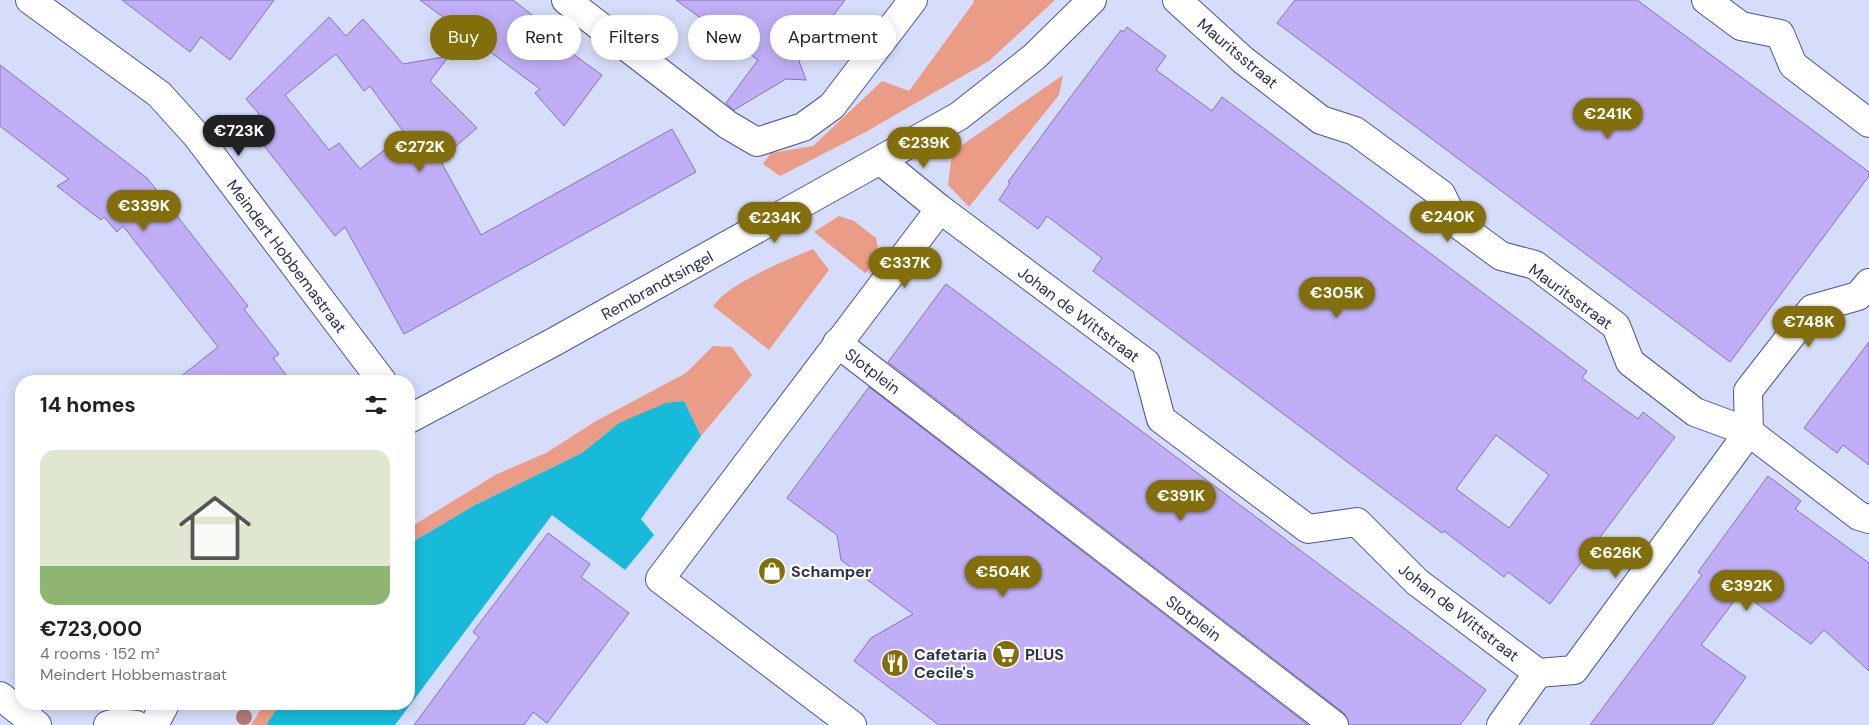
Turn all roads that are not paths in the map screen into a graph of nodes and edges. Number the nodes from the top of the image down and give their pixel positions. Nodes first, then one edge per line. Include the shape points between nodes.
1 (30, 0) edge
2 (566, 0) edge
3 (913, 0) edge
4 (1092, 0) edge
5 (1176, 0) edge
6 (1706, 0) edge
7 (1869, 123) edge
8 (881, 161) junction
9 (940, 209) junction
10 (1869, 283) edge
11 (837, 343) junction
12 (377, 375) edge
13 (415, 415) edge
14 (1749, 432) junction
15 (1869, 519) edge
16 (1538, 674) junction
17 (0, 696) edge
18 (15, 707) edge
19 (18, 710) edge
20 (162, 710) edge
21 (38, 725) edge
22 (108, 725) edge
23 (136, 725) edge
24 (154, 725) edge
25 (852, 725) edge
26 (1334, 725) edge
27 (1502, 725) edge

1 - 12 street, Meindert Hobbemastraat via 159,94 197,136
2 - 3 street via 728,125 757,142 804,127 832,106
4 - 8 street, Rembrandtsingel via 1034,57 959,116
5 - 14 street, Mauritsstraat via 1243,60 1322,120 1355,131 1441,194 1455,222 1502,256 1535,265 1616,326 1630,362 1695,412
6 - 7 street via 1741,26 1780,34 1793,65
8 - 9 street, Johan de Wittstraat
8 - 13 street, Rembrandtsingel
9 - 11 street
9 - 16 street, Johan de Wittstraat via 1146,363 1161,419 1308,529 1357,522 1416,582
10 - 14 street via 1858,296 1812,309 1748,391
11 - 25 street, Slotplein via 660,579
11 - 26 street, Slotplein
14 - 15 street, Mauritsstraat via 1859,516
14 - 16 street via 1574,670
16 - 27 street
17 - 18 street
19 - 21 street
20 - 24 street
22 - 23 street

